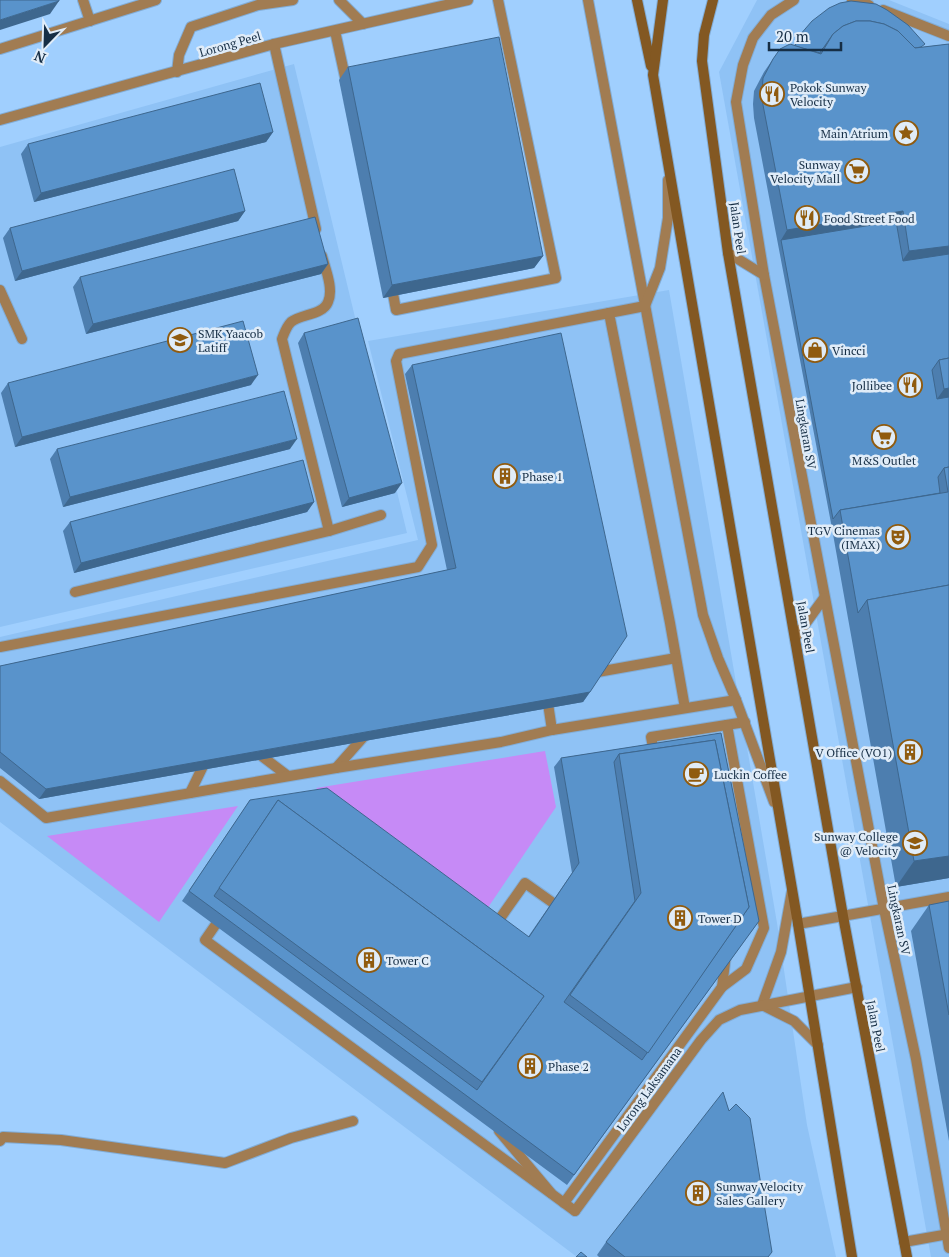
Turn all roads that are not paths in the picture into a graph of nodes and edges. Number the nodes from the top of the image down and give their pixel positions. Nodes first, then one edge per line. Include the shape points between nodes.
1 (83, 0) edge
2 (156, 0) edge
3 (293, 0) edge
4 (339, 0) edge
5 (468, 0) edge
6 (498, 0) edge
7 (588, 0) edge
8 (637, 0) edge
9 (663, 0) edge
10 (713, 0) edge
11 (794, 0) edge
12 (852, 0) edge
13 (431, 4) edge
14 (90, 21) junction
15 (363, 24) junction
16 (335, 31) junction
17 (949, 36) edge
18 (274, 44) junction
19 (0, 49) edge
20 (177, 72) junction
21 (653, 75) junction
22 (350, 98) edge
23 (0, 120) edge
24 (667, 160) junction
25 (728, 253) junction
26 (388, 271) edge
27 (764, 275) junction
28 (0, 290) edge
29 (645, 306) junction
30 (609, 313) junction
31 (22, 339) dead end
32 (381, 515) dead end
33 (329, 530) junction
34 (75, 592) dead end
35 (824, 598) junction
36 (795, 638) junction
37 (0, 647) edge
38 (676, 658) junction
39 (582, 675) edge
40 (546, 691) edge
41 (736, 700) junction
42 (685, 708) junction
43 (745, 722) junction
44 (727, 725) junction
45 (371, 728) edge
46 (552, 730) junction
47 (249, 747) edge
48 (654, 752) edge
49 (216, 754) edge
50 (336, 768) junction
51 (288, 776) junction
52 (0, 780) edge
53 (190, 793) junction
54 (780, 818) junction
55 (792, 888) junction
56 (949, 898) edge
57 (227, 909) edge
58 (884, 909) junction
59 (572, 916) edge
60 (843, 916) junction
61 (798, 924) junction
62 (488, 937) edge
63 (732, 947) edge
64 (722, 987) junction
65 (856, 988) junction
66 (810, 996) junction
67 (762, 1005) junction
68 (818, 1045) junction
69 (491, 1120) edge
70 (354, 1121) dead end
71 (0, 1141) edge
72 (551, 1194) junction
73 (564, 1203) junction
74 (948, 1234) edge
75 (904, 1242) junction
76 (949, 1248) edge
77 (852, 1257) edge
78 (907, 1257) edge

1 - 14 street
2 - 14 street
3 - 20 street via 258,5 191,28 179,55
4 - 15 street
5 - 13 street, Lorong Peel
6 - 26 street via 556,278 396,310
7 - 29 street
8 - 21 street
9 - 21 street
10 - 25 street, Jalan Peel via 704,35 702,61
11 - 27 street, Lingkaran SV via 771,15 753,38 743,65 736,102
12 - 17 street
13 - 15 street, Lorong Peel
14 - 19 street
15 - 16 street, Lorong Peel
16 - 18 street, Lorong Peel
16 - 22 street
18 - 20 street, Lorong Peel
18 - 33 street via 330,288 328,302 323,308 292,322 282,340
20 - 23 street, Lorong Peel
21 - 24 street
24 - 29 street via 668,218 660,268
24 - 54 street
25 - 27 street
25 - 36 street, Jalan Peel
27 - 35 street, Lingkaran SV
28 - 31 street
29 - 30 street
29 - 41 street via 703,615
30 - 37 street via 399,354 396,361 432,545 418,567
30 - 38 street
32 - 33 street
33 - 34 street
35 - 36 street
35 - 58 street, Lingkaran SV
36 - 60 street, Jalan Peel
38 - 39 street
38 - 42 street
40 - 46 street
41 - 42 street
41 - 43 street
42 - 46 street
43 - 44 street
43 - 54 street
44 - 48 street via 651,738
44 - 64 street via 757,911 764,928 746,969
45 - 50 street
46 - 50 street via 501,742
47 - 51 street
49 - 53 street via 208,756
50 - 51 street
51 - 53 street
52 - 53 street via 46,818
54 - 55 street
55 - 61 street
55 - 67 street via 781,952
56 - 58 street
57 - 72 street via 204,940
58 - 60 street
58 - 74 street, Lingkaran SV via 916,1058
59 - 62 street via 525,883
60 - 61 street
60 - 65 street, Jalan Peel
61 - 66 street
63 - 64 street via 726,955
64 - 73 street
65 - 66 street, Lorong Laksamana
65 - 75 street, Jalan Peel
66 - 67 street, Lorong Laksamana
66 - 68 street
67 - 68 street via 794,1021
67 - 73 street, Lorong Laksamana via 740,1010 719,1020 575,1211
68 - 77 street
69 - 72 street
70 - 71 street via 291,1138 225,1163 61,1140 3,1137
72 - 73 street
74 - 75 street
74 - 76 street, Lingkaran SV
75 - 78 street, Jalan Peel

